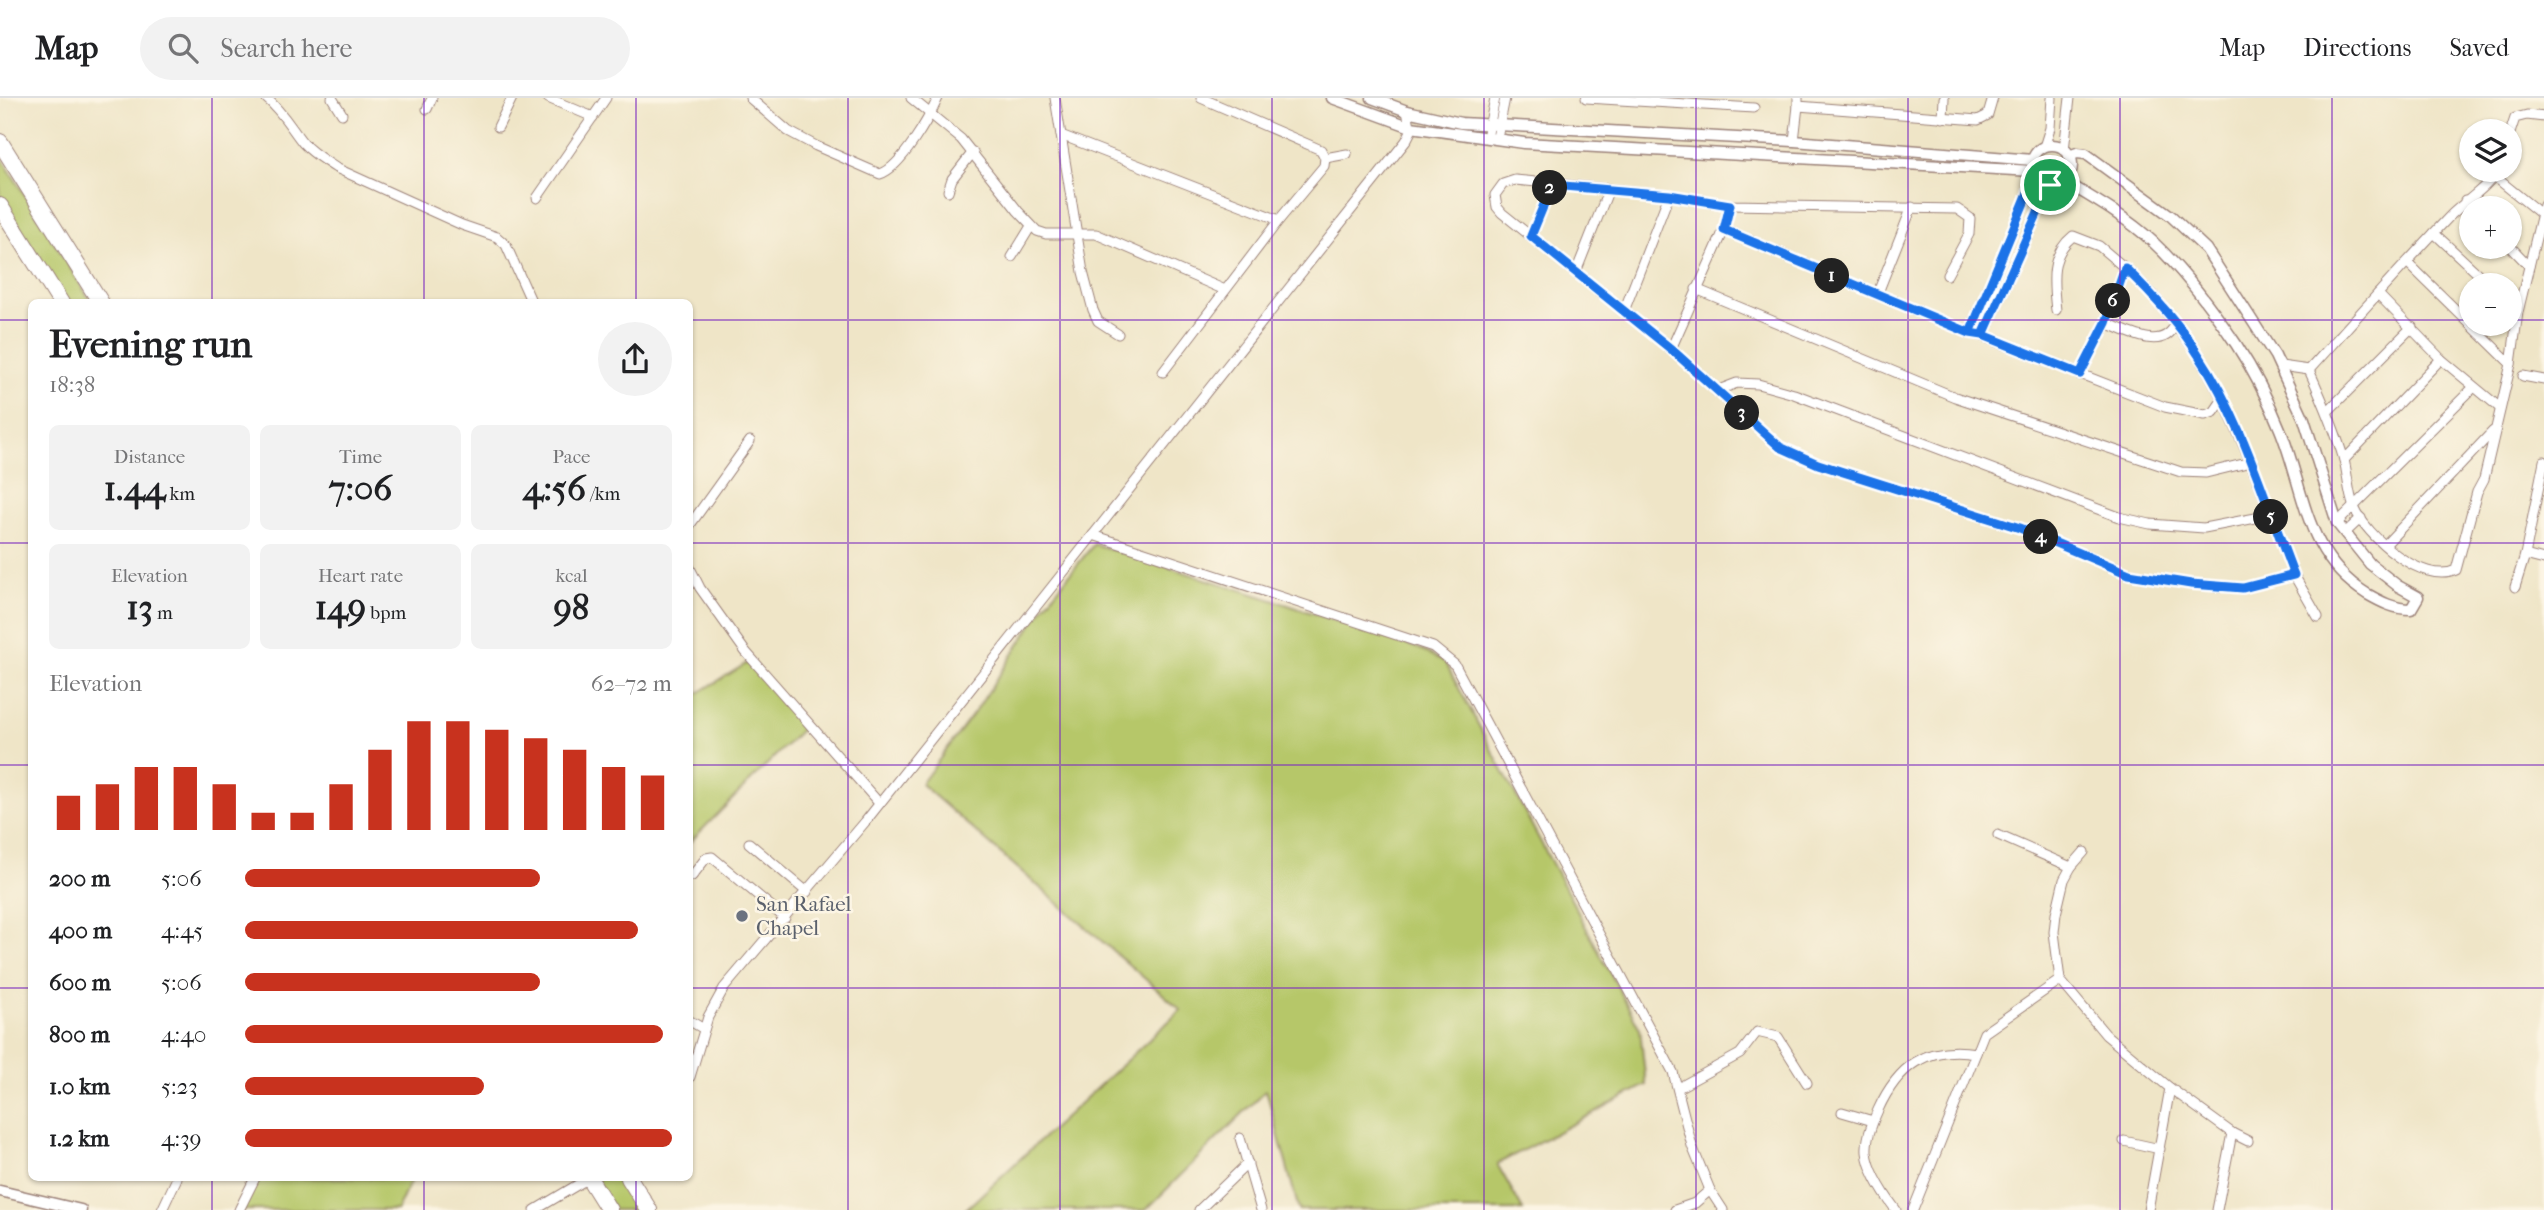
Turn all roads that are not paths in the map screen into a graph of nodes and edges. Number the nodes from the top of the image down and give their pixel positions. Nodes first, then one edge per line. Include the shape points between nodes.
1 (266, 98) edge
2 (331, 98) edge
3 (432, 98) edge
4 (512, 98) edge
5 (548, 98) edge
6 (607, 98) edge
7 (750, 98) edge
8 (911, 98) edge
9 (937, 98) edge
10 (1055, 98) edge
11 (1203, 98) edge
12 (1332, 98) edge
13 (1372, 98) edge
14 (1495, 98) edge
15 (1505, 98) edge
16 (1586, 98) edge
17 (1944, 98) edge
18 (1993, 98) edge
19 (2052, 98) edge
20 (2070, 98) edge
21 (1615, 99) edge
22 (1661, 100) edge
23 (1798, 102) edge
24 (1749, 104) edge
25 (427, 110) dead end
26 (1407, 111) junction
27 (342, 114) dead end
28 (930, 114) junction
29 (593, 117) junction
30 (2544, 117) edge
31 (1943, 118) junction
32 (2515, 119) edge
33 (1494, 126) junction
34 (498, 127) dead end
35 (1411, 127) junction
36 (1061, 135) junction
37 (1492, 138) junction
38 (1794, 141) junction
39 (0, 142) edge
40 (2044, 147) junction
41 (973, 152) junction
42 (2067, 153) junction
43 (1348, 154) dead end
44 (1325, 158) junction
45 (2034, 169) junction
46 (2064, 181) junction
47 (2486, 182) edge
48 (2507, 182) edge
49 (1552, 185) junction
50 (2050, 185) junction
51 (1609, 190) junction
52 (948, 191) dead end
53 (1669, 195) junction
54 (2471, 196) edge
55 (537, 198) dead end
56 (1730, 205) junction
57 (0, 206) edge
58 (1912, 207) junction
59 (2459, 207) edge
60 (2542, 210) edge
61 (1279, 220) junction
62 (1031, 226) junction
63 (1724, 230) junction
64 (1077, 233) junction
65 (2434, 233) junction
66 (1531, 236) junction
67 (1012, 257) dead end
68 (2522, 259) edge
69 (2408, 263) junction
70 (2529, 266) junction
71 (2125, 268) junction
72 (1576, 272) junction
73 (2477, 273) edge
74 (1947, 275) dead end
75 (1696, 289) junction
76 (1225, 290) junction
77 (2378, 294) junction
78 (1877, 295) junction
79 (2522, 295) edge
80 (58, 299) edge
81 (98, 299) edge
82 (530, 299) edge
83 (2056, 310) dead end
84 (1624, 311) junction
85 (2106, 323) junction
86 (2176, 323) junction
87 (2412, 327) junction
88 (1970, 333) junction
89 (1118, 334) dead end
90 (1983, 335) junction
91 (2515, 336) edge
92 (1671, 349) junction
93 (2275, 356) junction
94 (2441, 359) junction
95 (2511, 364) junction
96 (2309, 370) junction
97 (1163, 372) dead end
98 (2080, 374) junction
99 (2523, 376) dead end
100 (2544, 380) edge
101 (2473, 387) junction
102 (1716, 391) junction
103 (2223, 399) junction
104 (2500, 408) junction
105 (2328, 411) junction
106 (2495, 430) junction
107 (750, 441) dead end
108 (2344, 460) junction
109 (2544, 461) edge
110 (2251, 462) junction
111 (2354, 507) junction
112 (2271, 515) junction
113 (2361, 518) junction
114 (693, 521) edge
115 (2337, 523) junction
116 (2345, 533) junction
117 (1093, 535) junction
118 (2385, 545) junction
119 (2525, 555) junction
120 (2544, 560) edge
121 (693, 574) edge
122 (2294, 575) junction
123 (2515, 587) dead end
124 (2318, 617) dead end
125 (879, 803) junction
126 (1998, 835) dead end
127 (749, 843) dead end
128 (2084, 852) dead end
129 (2071, 867) junction
130 (693, 875) edge
131 (807, 892) junction
132 (785, 918) junction
133 (2060, 980) junction
134 (693, 1025) edge
135 (704, 1029) junction
136 (1976, 1053) junction
137 (693, 1067) edge
138 (1807, 1083) dead end
139 (1678, 1088) junction
140 (2170, 1088) junction
141 (1842, 1112) dead end
142 (1873, 1121) junction
143 (2232, 1133) junction
144 (1240, 1138) dead end
145 (2124, 1141) dead end
146 (2249, 1141) dead end
147 (2160, 1149) junction
148 (1248, 1163) junction
149 (176, 1181) edge
150 (254, 1181) edge
151 (584, 1181) edge
152 (591, 1181) edge
153 (631, 1181) edge
154 (1710, 1190) junction
155 (0, 1191) edge
156 (81, 1210) edge
157 (162, 1210) edge
158 (239, 1210) edge
159 (535, 1210) edge
160 (609, 1210) edge
161 (649, 1210) edge
162 (1199, 1210) edge
163 (1261, 1210) edge
164 (1675, 1210) edge
165 (1723, 1210) edge
166 (1896, 1210) edge
167 (1913, 1210) edge
168 (2148, 1210) edge
169 (2217, 1210) edge

1 - 82 street via 316,156 336,168 498,237
2 - 27 street
3 - 25 street
4 - 34 street
5 - 29 street
6 - 29 street
7 - 28 street via 788,131 880,174 893,167
8 - 28 street
9 - 28 street
10 - 36 street
11 - 44 street via 1321,150
12 - 35 street
13 - 26 street
14 - 33 street
15 - 33 street
16 - 21 street
17 - 31 street
18 - 31 street via 1984,118
19 - 40 street
20 - 42 street
21 - 22 street
22 - 24 street
23 - 31 street
23 - 38 street
26 - 33 street
26 - 35 street
28 - 41 street
29 - 55 street
30 - 32 street via 2520,115
33 - 37 street
33 - 38 street
35 - 37 street
35 - 117 street via 1406,141
36 - 61 street
36 - 64 street
37 - 45 street
38 - 45 street
39 - 81 highway
40 - 42 street
40 - 45 street
41 - 52 street
41 - 62 street
42 - 46 street via 2070,172
42 - 93 street via 2085,154 2171,216 2206,249
43 - 44 street
44 - 61 street via 1324,166
45 - 50 street
45 - 88 street
46 - 50 street
46 - 116 street via 2151,240 2186,276 2260,385 2325,555 2349,583 2384,604 2411,609 2418,597 2370,564
47 - 54 street
48 - 60 street
49 - 51 street
49 - 66 street
49 - 66 street via 1508,182 1495,195 1497,207
50 - 90 street
51 - 53 street
51 - 72 street
53 - 56 street
53 - 84 street
56 - 58 street
56 - 63 street
57 - 80 highway
58 - 74 street via 1957,209 1970,218 1969,234
58 - 78 street
59 - 65 street
60 - 70 street
61 - 76 street
62 - 64 street via 1046,234
62 - 67 street
63 - 75 street
63 - 78 street
64 - 76 street via 1096,234
64 - 89 street via 1093,310 1098,321
65 - 69 street
65 - 73 street
66 - 72 street
68 - 70 street
69 - 77 street
69 - 95 street
70 - 79 street
71 - 83 street via 2099,246 2073,236 2054,267
71 - 85 street
71 - 86 street
72 - 84 street
75 - 92 street
75 - 110 street via 1955,397 2181,472 2206,473
76 - 97 street
77 - 87 street
77 - 96 street
78 - 88 street
84 - 92 street
85 - 86 street via 2162,340
85 - 98 street
86 - 103 street
87 - 94 street
87 - 105 street
88 - 90 street
90 - 98 street
91 - 95 street
92 - 102 street
93 - 96 street via 2281,366
93 - 115 street via 2304,419
94 - 101 street
94 - 108 street
95 - 104 street
96 - 105 street
98 - 103 street via 2165,407 2205,415 2214,412
99 - 100 street
101 - 104 street
101 - 111 street
102 - 112 street via 1737,383 1794,394 2119,517 2150,524 2204,528
102 - 122 street via 1780,447 1818,464 2020,528 2129,574 2243,588
103 - 110 street
104 - 106 street
105 - 108 street
106 - 118 street
106 - 118 street via 2456,570 2442,573 2416,566
107 - 114 street
108 - 111 street
109 - 119 street
110 - 112 street
111 - 113 street
111 - 115 street
112 - 122 street
113 - 116 street
113 - 118 street
115 - 116 street
117 - 125 street
117 - 139 street via 1433,647 1446,656 1462,677
119 - 120 street
119 - 123 street
121 - 125 street via 744,651
122 - 124 street
125 - 131 street
126 - 129 street
127 - 131 street
128 - 129 street
129 - 133 street via 2054,932
130 - 132 street via 712,857
131 - 132 street
132 - 135 street via 724,988
133 - 136 street via 1984,1032
133 - 140 street via 2106,1035
134 - 135 street
135 - 137 street
136 - 142 street via 1928,1055 1909,1065 1887,1090
136 - 167 street
138 - 139 street via 1778,1037 1762,1032 1754,1034 1740,1054
139 - 154 street via 1692,1146
140 - 143 street
140 - 147 street
141 - 142 street
142 - 166 street via 1867,1153
143 - 146 street
143 - 169 street
144 - 148 street
145 - 147 street
147 - 168 street
148 - 162 street
148 - 163 street
149 - 157 street
150 - 158 street
151 - 159 street
152 - 160 highway
153 - 161 highway
154 - 164 street via 1695,1203
154 - 165 street
155 - 156 street

